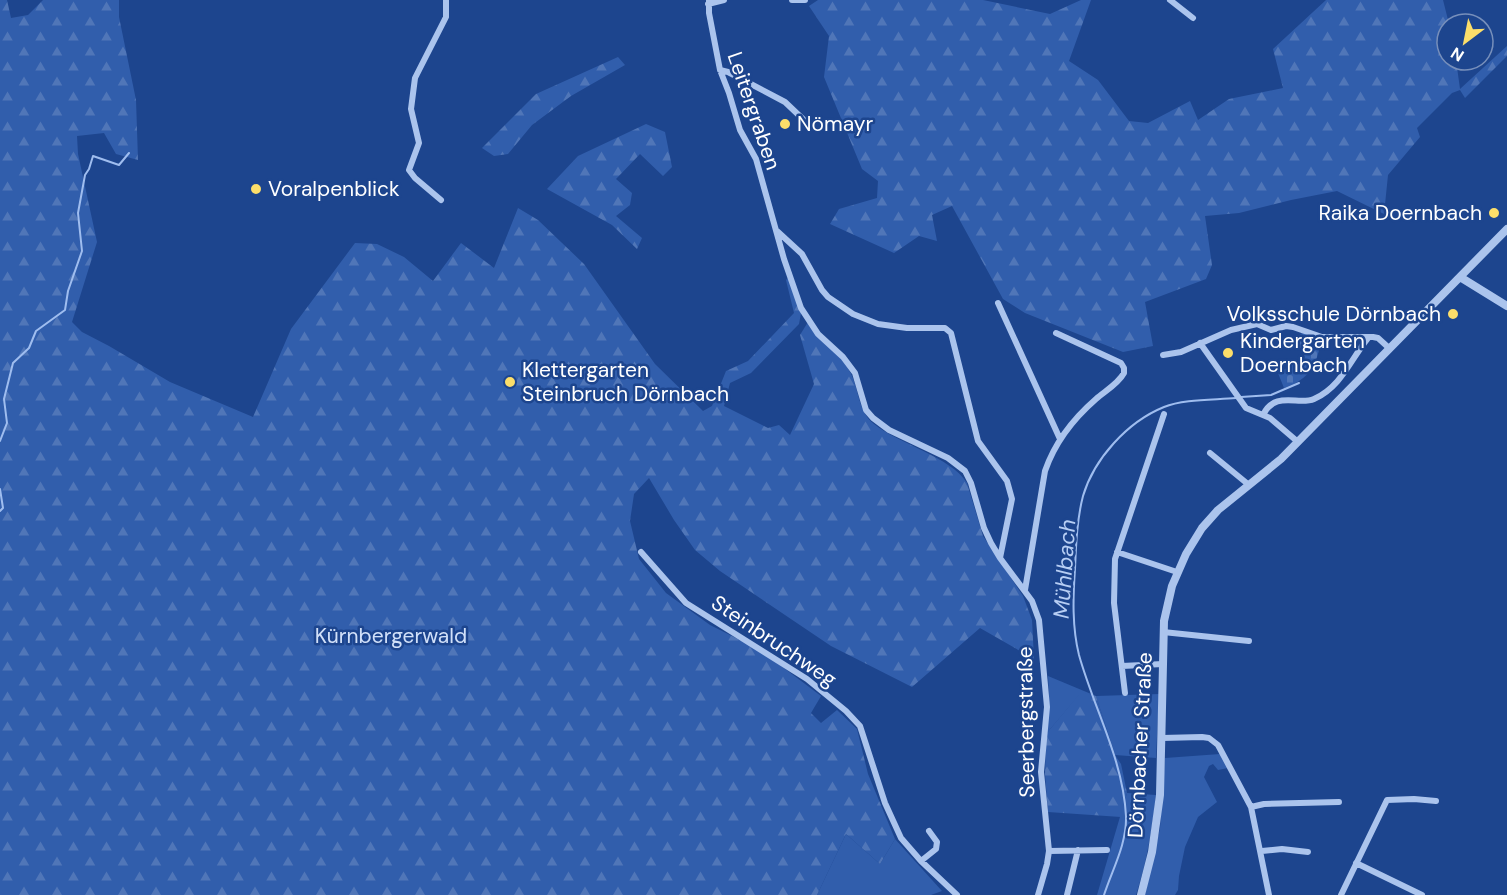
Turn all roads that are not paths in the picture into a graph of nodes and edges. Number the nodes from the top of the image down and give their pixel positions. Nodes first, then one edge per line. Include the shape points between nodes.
1 (446, 0) edge
2 (724, 0) edge
3 (792, 0) edge
4 (806, 0) edge
5 (1170, 0) edge
6 (708, 2) edge
7 (1193, 18) dead end
8 (720, 70) junction
9 (805, 121) dead end
10 (441, 200) dead end
11 (1507, 229) edge
12 (777, 231) junction
13 (1460, 277) junction
14 (998, 303) dead end
15 (1507, 306) edge
16 (1056, 333) dead end
17 (1368, 338) junction
18 (1200, 343) junction
19 (1389, 348) junction
20 (1163, 354) dead end
21 (1164, 414) dead end
22 (1263, 415) junction
23 (1060, 439) junction
24 (1298, 442) junction
25 (1210, 453) dead end
26 (1249, 485) junction
27 (641, 552) dead end
28 (1116, 552) junction
29 (1000, 558) junction
30 (1177, 572) junction
31 (1025, 590) junction
32 (1163, 632) junction
33 (1249, 641) dead end
34 (1163, 664) junction
35 (1122, 666) junction
36 (1125, 693) dead end
37 (1162, 738) junction
38 (1436, 801) dead end
39 (1339, 802) dead end
40 (1251, 807) junction
41 (929, 831) dead end
42 (1078, 850) junction
43 (1107, 850) dead end
44 (1049, 851) junction
45 (1262, 851) junction
46 (1308, 852) dead end
47 (921, 861) junction
48 (1356, 863) junction
49 (957, 895) edge
50 (1038, 895) edge
51 (1067, 895) edge
52 (1141, 895) edge
53 (1269, 895) edge
54 (1341, 895) edge
55 (1422, 895) edge

1 - 10 street via 446,17 415,78 411,109 419,143 409,170
2 - 6 street
3 - 4 street
5 - 7 street
6 - 8 street, Leitergraben
8 - 9 street via 785,102
8 - 12 street, Leitergraben via 740,130 756,159
11 - 13 street, Dörnbacher Straße
12 - 29 street, Leitergraben via 801,308 818,334 855,373 868,413 889,430 948,458 965,471 984,528
12 - 29 street via 802,254 828,297 853,314 878,324 945,328 951,333 978,441 1012,492
13 - 15 street
13 - 19 street, Dörnbacher Straße
14 - 23 street
16 - 23 street via 1121,363 1124,368 1121,378 1082,412
17 - 18 street via 1322,337 1293,327 1271,330 1257,324
17 - 19 street via 1378,338
17 - 22 street via 1345,373 1321,394 1312,400 1279,401
18 - 20 street via 1181,352
18 - 22 street via 1240,402
19 - 24 street, Dörnbacher Straße
21 - 28 street
22 - 24 street
23 - 31 street via 1045,471
24 - 26 street, Dörnbacher Straße
25 - 26 street
26 - 30 street, Dörnbacher Straße via 1212,517
27 - 47 street, Steinbruchweg via 686,603 807,679 860,726 892,820 901,838
28 - 30 street
28 - 35 street via 1114,603
29 - 31 street, Seerbergstraße
30 - 32 street, Dörnbacher Straße
31 - 44 street, Seerbergstraße via 1039,620 1046,693 1041,772
32 - 33 street, Dörnbacher Straße
32 - 34 street, Dörnbacher Straße
34 - 35 street
34 - 37 street, Dörnbacher Straße
35 - 36 street
37 - 40 street via 1202,737 1214,741
37 - 52 street, Dörnbacher Straße via 1159,812
38 - 48 street via 1387,800
39 - 40 street
40 - 45 street
41 - 47 street via 937,842 936,849
42 - 43 street
42 - 44 street
42 - 51 street
44 - 50 street, Seerbergstraße
45 - 46 street
45 - 53 street
47 - 49 street, Steinbruchweg
48 - 54 street
48 - 55 street

